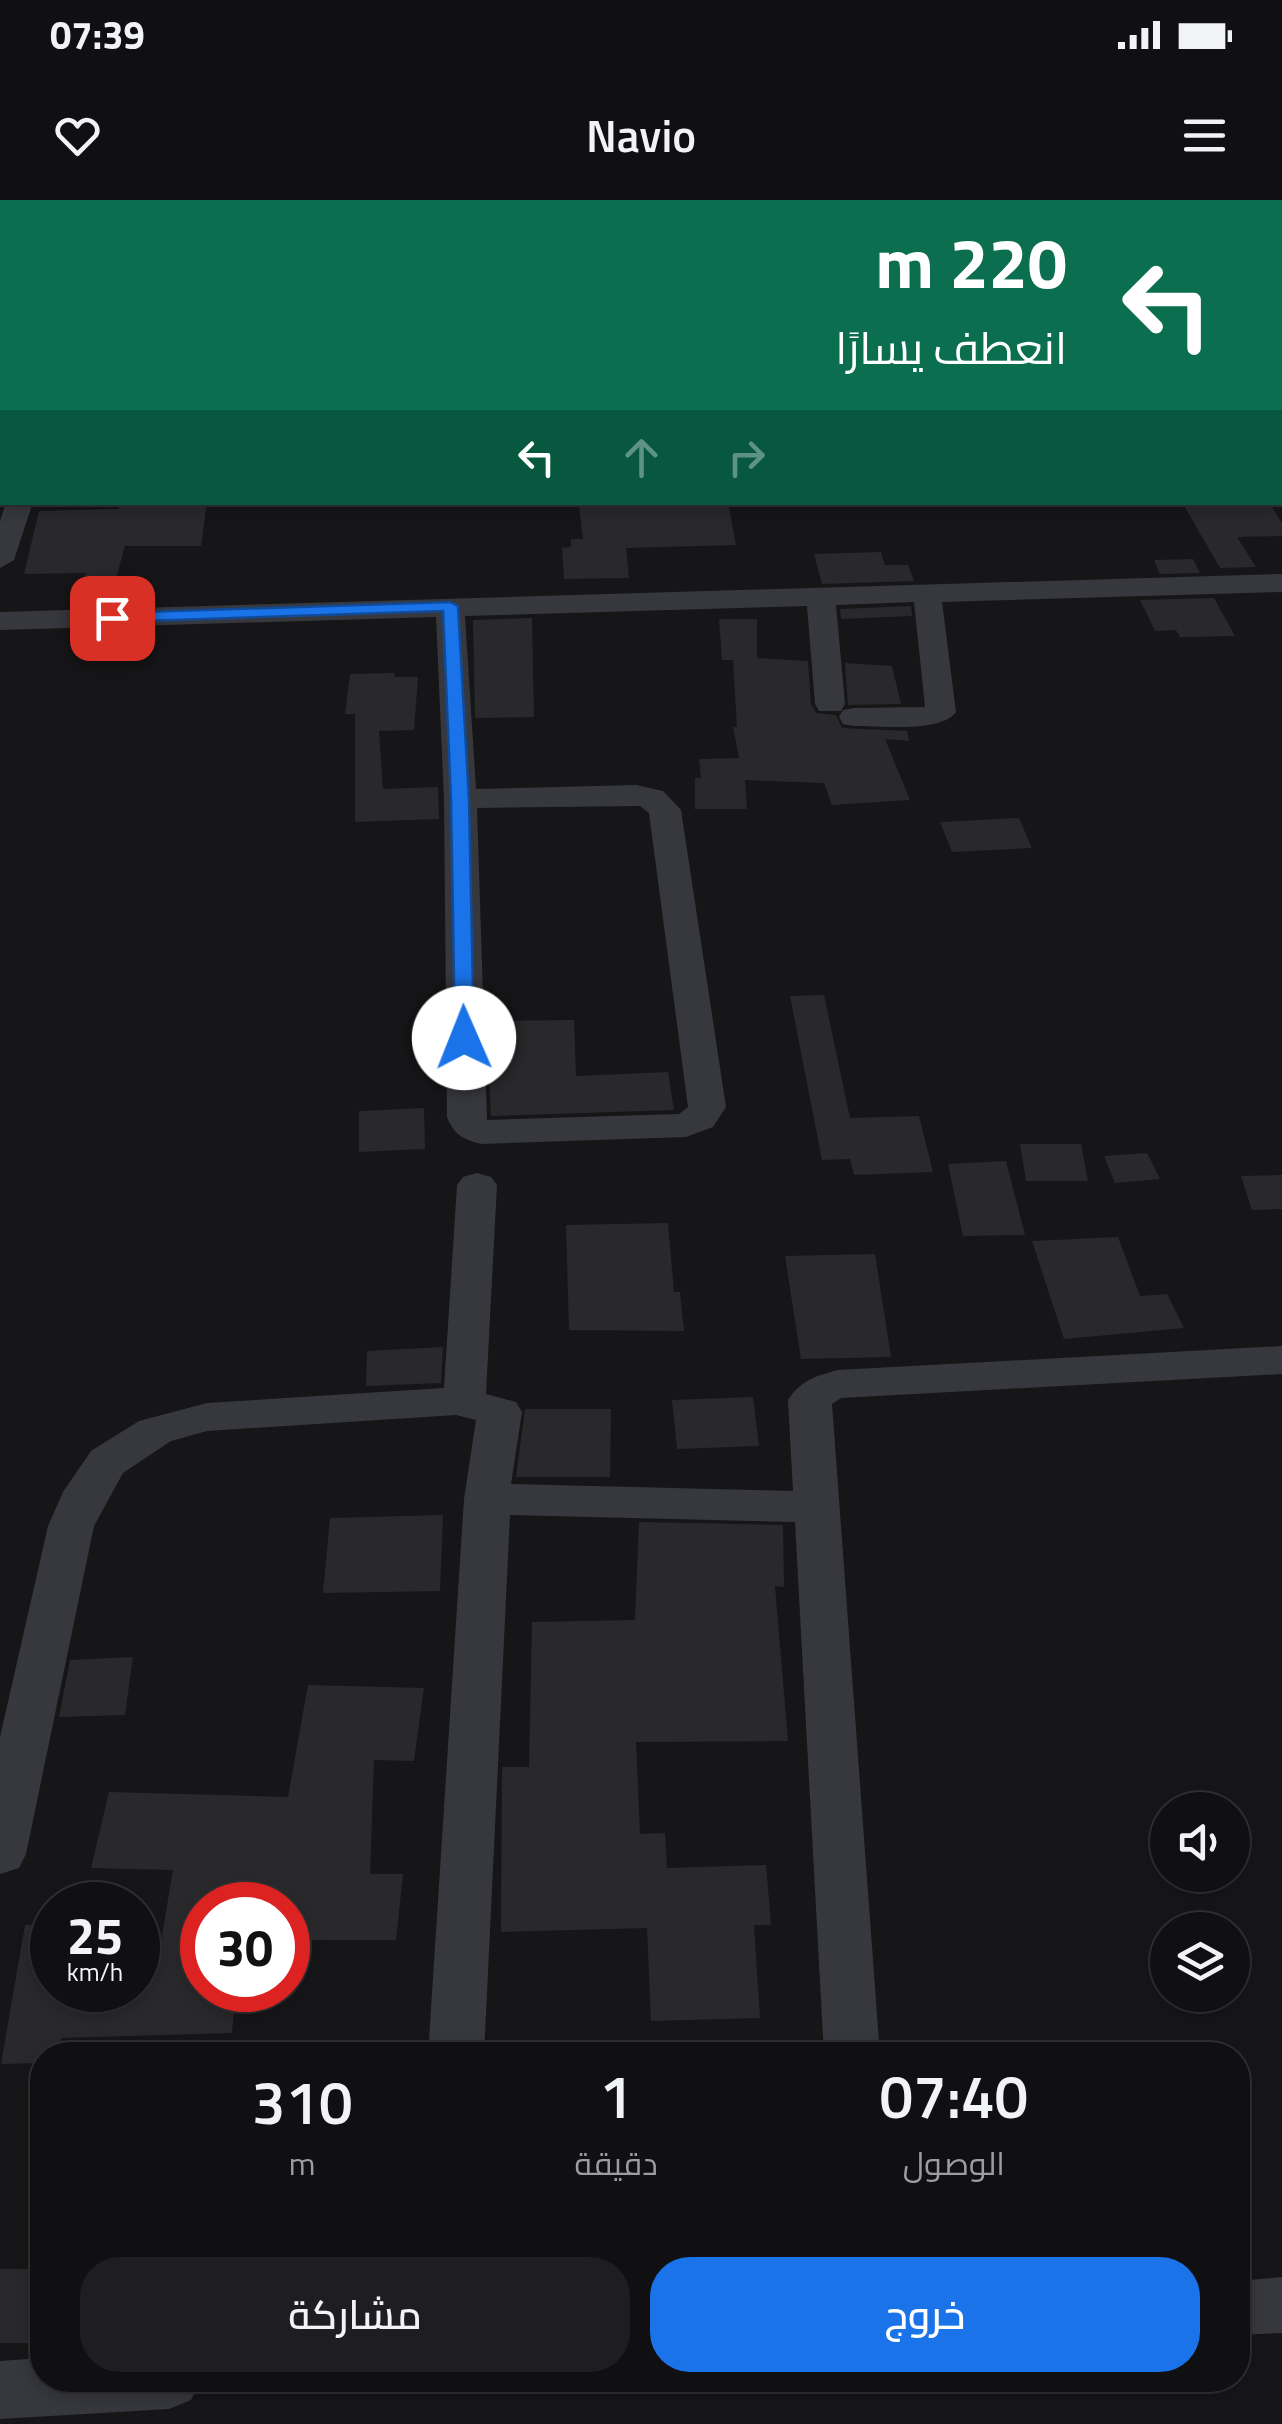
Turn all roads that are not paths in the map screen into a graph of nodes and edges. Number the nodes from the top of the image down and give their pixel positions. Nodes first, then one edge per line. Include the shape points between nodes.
1 (19, 505) edge
2 (0, 560) edge
3 (1282, 583) edge
4 (928, 592) junction
5 (821, 595) junction
6 (450, 606) junction
7 (0, 622) edge
8 (460, 800) junction
9 (477, 1185) dead end
10 (1282, 1360) edge
11 (456, 1402) junction
12 (487, 1499) junction
13 (815, 1507) junction
14 (0, 1854) edge
15 (457, 2042) edge
16 (851, 2042) edge
17 (1282, 2305) edge
18 (1250, 2307) edge
19 (30, 2388) edge
20 (0, 2390) edge

1 - 2 street
3 - 4 street
4 - 5 street
4 - 5 street via 941,712 932,716 842,711
5 - 6 street
6 - 7 street
6 - 8 street
8 - 8 street via 470,1127 500,1132 686,1125 699,1119 707,1107 665,810 636,795
9 - 11 street via 466,1389
10 - 13 street via 822,1389 810,1400
11 - 12 street via 500,1412
11 - 14 street via 208,1416 156,1432 107,1462 71,1526
12 - 13 street
12 - 15 street
13 - 16 street
17 - 18 street
19 - 20 street

